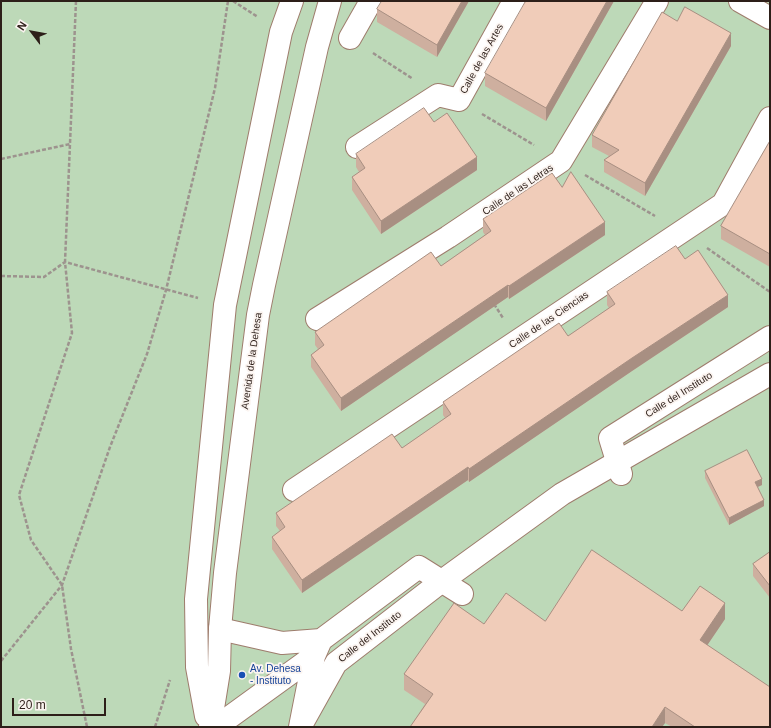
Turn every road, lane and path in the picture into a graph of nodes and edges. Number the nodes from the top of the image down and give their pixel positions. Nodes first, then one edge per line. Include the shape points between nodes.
1 (76, 1) edge
2 (228, 1) edge
3 (292, 1) edge
4 (330, 1) edge
5 (371, 1) edge
6 (514, 1) edge
7 (657, 1) edge
8 (740, 1) edge
9 (770, 18) edge
10 (350, 38) joint
11 (449, 98) junction
12 (770, 118) edge
13 (520, 137) dead end
14 (70, 144) junction
15 (357, 146) dead end
16 (1, 159) edge
17 (561, 161) junction
18 (639, 208) dead end
19 (683, 231) junction
20 (65, 262) junction
21 (1, 276) edge
22 (166, 290) junction
23 (770, 292) edge
24 (225, 305) junction
25 (317, 319) dead end
26 (770, 337) edge
27 (770, 374) edge
28 (619, 469) junction
29 (294, 490) dead end
30 (442, 581) junction
31 (62, 585) junction
32 (462, 594) dead end
33 (220, 629) junction
34 (317, 648) junction
35 (1, 660) edge
36 (87, 727) edge
37 (209, 727) edge
38 (216, 727) edge
39 (300, 727) edge

1 - 14 path
2 - 22 path via 215,88
3 - 24 street, Avenida de la Dehesa via 281,32
4 - 33 street, Avenida de la Dehesa via 317,47 258,316
5 - 10 street
6 - 11 street, Calle de las Artes
7 - 17 street, Calle de las Letras
8 - 9 street
10 - 11 path
11 - 13 path
11 - 15 street, Calle de las Artes
12 - 19 street, Calle de las Ciencias via 723,204
14 - 16 path
14 - 20 path
17 - 18 path
17 - 25 street, Calle de las Letras via 448,237
19 - 23 path
19 - 29 street, Calle de las Ciencias
20 - 21 path via 44,277
20 - 22 path
20 - 31 path via 72,333 20,495 31,540
22 - 24 path
22 - 31 path via 147,354 110,447
24 - 37 street, Avenida de la Dehesa via 196,599 197,667
26 - 28 street, Calle del Instituto via 610,438
27 - 28 street, Calle del Instituto
28 - 30 street, Calle del Instituto via 562,494
30 - 32 street
30 - 34 street via 419,567
30 - 39 street, Calle del Instituto via 336,663
31 - 35 path
31 - 36 path via 71,649
33 - 34 street
33 - 37 street, Avenida de la Dehesa via 219,671
34 - 38 street
34 - 39 street, Calle del Instituto

